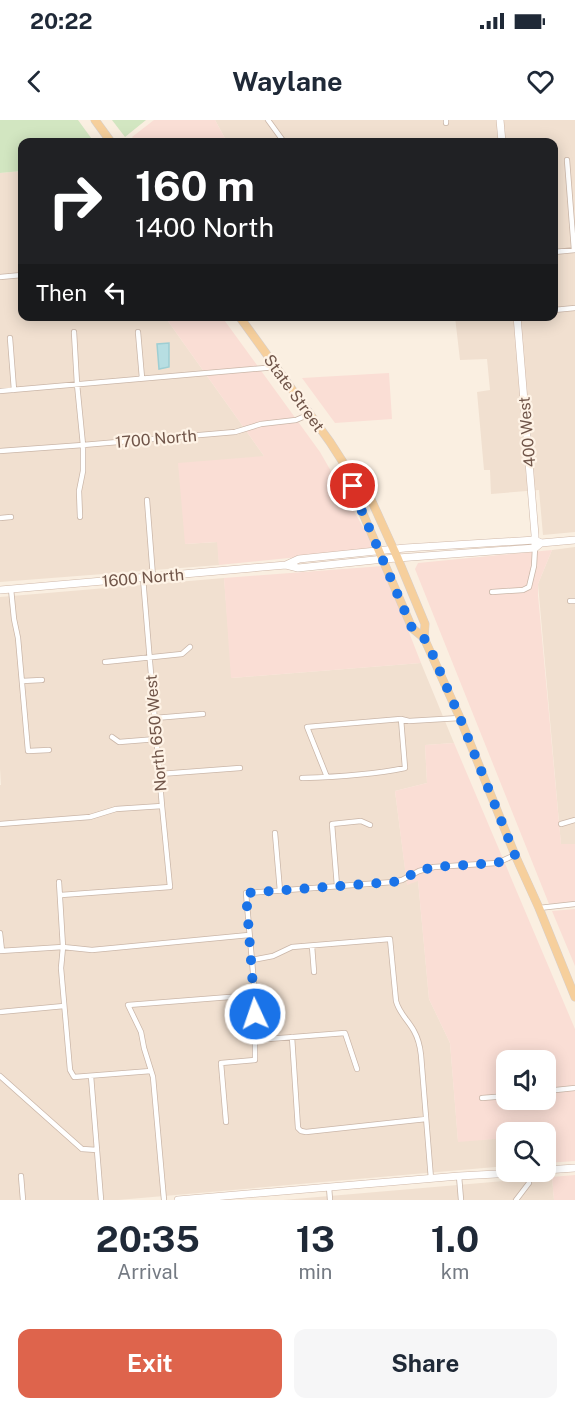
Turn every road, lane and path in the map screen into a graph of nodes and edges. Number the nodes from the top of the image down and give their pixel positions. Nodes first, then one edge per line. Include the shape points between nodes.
1 (95, 120) edge
2 (268, 120) edge
3 (500, 120) edge
4 (108, 138) edge
5 (281, 138) edge
6 (502, 138) edge
7 (567, 160) dead end
8 (574, 250) edge
9 (558, 252) edge
10 (18, 275) edge
11 (0, 277) edge
12 (575, 308) edge
13 (558, 310) edge
14 (243, 321) edge
15 (517, 321) edge
16 (74, 332) dead end
17 (138, 332) dead end
18 (10, 338) dead end
19 (276, 367) junction
20 (142, 378) junction
21 (77, 384) junction
22 (14, 390) junction
23 (0, 391) edge
24 (310, 414) junction
25 (83, 445) junction
26 (0, 451) edge
27 (348, 470) junction
28 (147, 500) dead end
29 (11, 517) dead end
30 (80, 517) dead end
31 (0, 518) edge
32 (575, 540) edge
33 (537, 544) junction
34 (394, 549) junction
35 (380, 550) junction
36 (384, 559) junction
37 (398, 559) junction
38 (286, 566) junction
39 (153, 577) junction
40 (143, 578) junction
41 (11, 589) junction
42 (0, 590) edge
43 (492, 592) dead end
44 (424, 638) junction
45 (190, 647) dead end
46 (150, 658) junction
47 (105, 662) dead end
48 (42, 680) dead end
49 (22, 681) junction
50 (203, 714) dead end
51 (154, 718) junction
52 (460, 718) junction
53 (401, 719) junction
54 (112, 738) dead end
55 (157, 739) junction
56 (49, 750) dead end
57 (240, 768) dead end
58 (160, 774) junction
59 (327, 777) junction
60 (302, 778) dead end
61 (162, 806) junction
62 (575, 820) edge
63 (0, 824) edge
64 (561, 824) dead end
65 (370, 825) dead end
66 (275, 833) dead end
67 (515, 855) junction
68 (59, 882) dead end
69 (337, 886) junction
70 (280, 891) junction
71 (61, 895) junction
72 (575, 904) edge
73 (539, 908) junction
74 (0, 933) edge
75 (249, 935) junction
76 (312, 946) junction
77 (63, 947) junction
78 (1, 951) edge
79 (252, 960) junction
80 (314, 972) dead end
81 (255, 995) junction
82 (575, 998) edge
83 (64, 1006) junction
84 (0, 1012) edge
85 (292, 1037) junction
86 (255, 1040) junction
87 (357, 1069) dead end
88 (152, 1071) junction
89 (0, 1076) edge
90 (91, 1076) junction
91 (575, 1088) edge
92 (556, 1090) edge
93 (496, 1097) edge
94 (482, 1098) dead end
95 (426, 1119) junction
96 (226, 1122) dead end
97 (97, 1150) junction
98 (575, 1168) edge
99 (556, 1169) edge
100 (496, 1174) edge
101 (21, 1176) dead end
102 (459, 1176) junction
103 (431, 1179) junction
104 (529, 1182) edge
105 (329, 1187) junction
106 (274, 1196) edge
107 (23, 1200) edge
108 (101, 1200) edge
109 (164, 1200) edge
110 (181, 1200) edge
111 (330, 1200) edge
112 (461, 1200) edge
113 (516, 1200) edge

1 - 4 main road
2 - 5 street
3 - 6 main road
7 - 8 street
8 - 9 street
10 - 11 street
12 - 13 street
14 - 19 main road, State Street
15 - 33 main road, 400 West
16 - 21 street
17 - 20 street
18 - 22 street
19 - 20 street
19 - 24 main road, State Street
20 - 21 street
21 - 22 street
21 - 25 street
22 - 23 street
24 - 25 street, 1700 North via 235,432
24 - 27 main road, State Street
25 - 26 street, 1700 North
25 - 30 street
27 - 34 main road, State Street via 369,495
27 - 35 main road, State Street
28 - 39 street
29 - 31 street
32 - 33 main road, 1600 North
33 - 34 main road, 1600 North
33 - 37 main road, 1600 North
33 - 43 street via 529,587
34 - 35 main road, 1600 North
34 - 37 main road, State Street
35 - 36 main road, State Street
35 - 38 main road, 1600 North via 299,559
36 - 37 main road, 1600 North
36 - 38 main road, 1600 North
36 - 44 main road, State Street via 412,628
37 - 44 main road, State Street via 425,624
38 - 39 main road, 1600 North
39 - 40 main road, 1600 North
40 - 41 main road, 1600 North
40 - 46 street, North 650 West
41 - 42 main road, 1600 North
41 - 49 street
44 - 52 main road, State Street
45 - 46 street via 182,654
46 - 47 street
46 - 51 street, North 650 West
48 - 49 street
49 - 56 street via 28,752
50 - 51 street
51 - 55 street, North 650 West
52 - 53 street
52 - 67 main road, State Street
53 - 59 street via 405,768
53 - 59 street via 307,727
54 - 55 street via 119,742
55 - 58 street, North 650 West
57 - 58 street
58 - 61 street, North 650 West
59 - 60 street
61 - 63 street
61 - 71 street, North 650 West via 170,887
62 - 64 street
65 - 69 street via 361,821 332,824
66 - 70 street
67 - 69 street via 497,863 434,867 393,882
67 - 73 main road, State Street
68 - 71 street
69 - 70 street
70 - 75 street via 246,893
71 - 77 street
72 - 73 street
73 - 82 main road, State Street
74 - 78 street
75 - 77 street via 92,950
75 - 79 street
76 - 79 street via 292,947
76 - 80 street
76 - 95 street via 390,939 396,1001 420,1046
77 - 78 street
77 - 83 street
79 - 81 street
81 - 86 street
81 - 88 street via 128,1005
83 - 84 street
83 - 90 street via 70,1070 74,1077
85 - 86 street
85 - 87 street via 345,1033
85 - 95 street via 301,1131
86 - 96 street via 255,1060 221,1063
88 - 90 street
88 - 109 street
89 - 97 street via 82,1149
90 - 97 street
91 - 92 street
93 - 94 street
95 - 103 street
97 - 108 street
98 - 99 main road
100 - 102 main road
101 - 107 street
102 - 103 main road
102 - 112 street
103 - 105 main road
104 - 113 street
105 - 106 main road
105 - 111 street
106 - 110 main road

